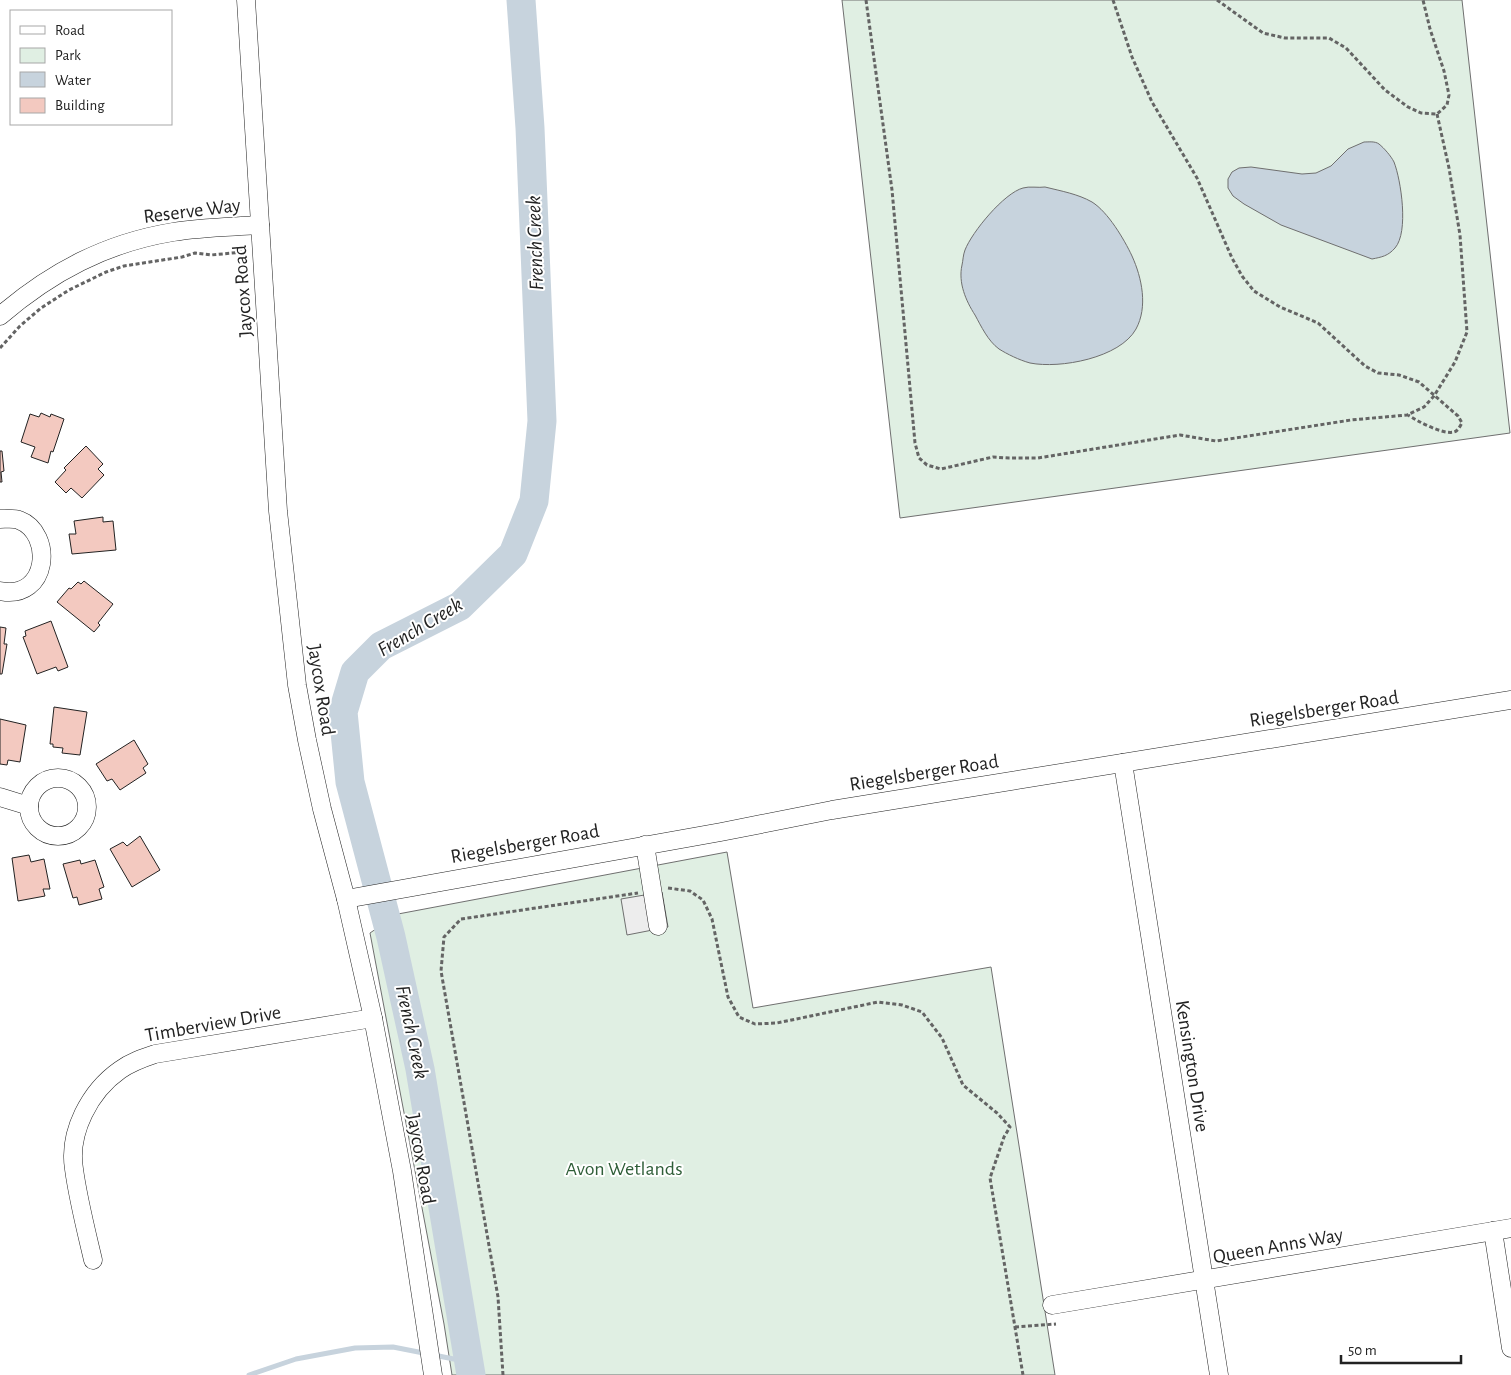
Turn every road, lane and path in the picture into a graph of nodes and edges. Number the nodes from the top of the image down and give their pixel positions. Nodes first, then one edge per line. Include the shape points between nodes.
1 (246, 0) edge
2 (866, 0) edge
3 (1113, 0) edge
4 (1217, 0) edge
5 (1423, 0) edge
6 (1437, 114) junction
7 (260, 224) junction
8 (243, 252) dead end
9 (0, 316) edge
10 (0, 348) edge
11 (1434, 396) junction
12 (1407, 415) junction
13 (0, 519) edge
14 (0, 591) edge
15 (1511, 700) edge
16 (1123, 763) junction
17 (0, 797) edge
18 (29, 806) dead end
19 (645, 845) junction
20 (652, 890) junction
21 (346, 899) junction
22 (658, 926) dead end
23 (373, 1018) junction
24 (1511, 1228) edge
25 (1493, 1231) junction
26 (92, 1260) dead end
27 (1204, 1280) junction
28 (1052, 1305) dead end
29 (1056, 1324) dead end
30 (1015, 1327) junction
31 (1511, 1348) edge
32 (432, 1370) edge
33 (503, 1375) edge
34 (1023, 1375) edge
35 (1219, 1375) edge

1 - 7 street, Jaycox Road
2 - 12 path via 892,190 915,443 919,458 927,465 941,469 993,457 1038,458 1180,435 1216,442 1351,420
3 - 11 path via 1132,57 1152,102 1197,178 1232,258 1254,291 1280,307 1318,323 1365,366 1378,373 1419,382
4 - 6 path via 1263,33 1285,38 1329,38 1346,48 1385,90 1408,107
5 - 6 path via 1449,95 1447,105
6 - 11 path via 1460,235 1467,332 1455,362
7 - 9 street, Reserve Way via 174,231 118,245 66,268
7 - 21 street, Jaycox Road via 278,511 297,685 318,790
8 - 10 path via 195,252 106,272 40,308
11 - 12 path via 1424,407
11 - 12 path via 1462,423 1454,432 1418,422
13 - 14 street via 20,520 30,526 39,538 41,555 40,572 33,584 22,591
15 - 16 street, Riegelsberger Road
16 - 19 street, Riegelsberger Road via 832,810
16 - 27 street, Kensington Drive
17 - 18 street
19 - 20 street
19 - 21 street, Riegelsberger Road
20 - 22 street
20 - 30 path via 667,888 690,892 704,900 712,919 728,997 739,1017 755,1024 777,1023 878,1002 922,1012 942,1038 963,1085 1010,1127 990,1178
20 - 33 path via 461,918 444,937 441,971 498,1298
21 - 23 street, Jaycox Road
23 - 26 street, Timberview Drive via 155,1054 121,1069 106,1081 84,1112 74,1149 73,1168
23 - 32 street, Jaycox Road via 402,1171
24 - 25 street, Queen Anns Way
25 - 27 street, Queen Anns Way
25 - 31 street
27 - 28 street, Queen Anns Way
27 - 35 street, Kensington Drive
29 - 30 path
30 - 34 path

